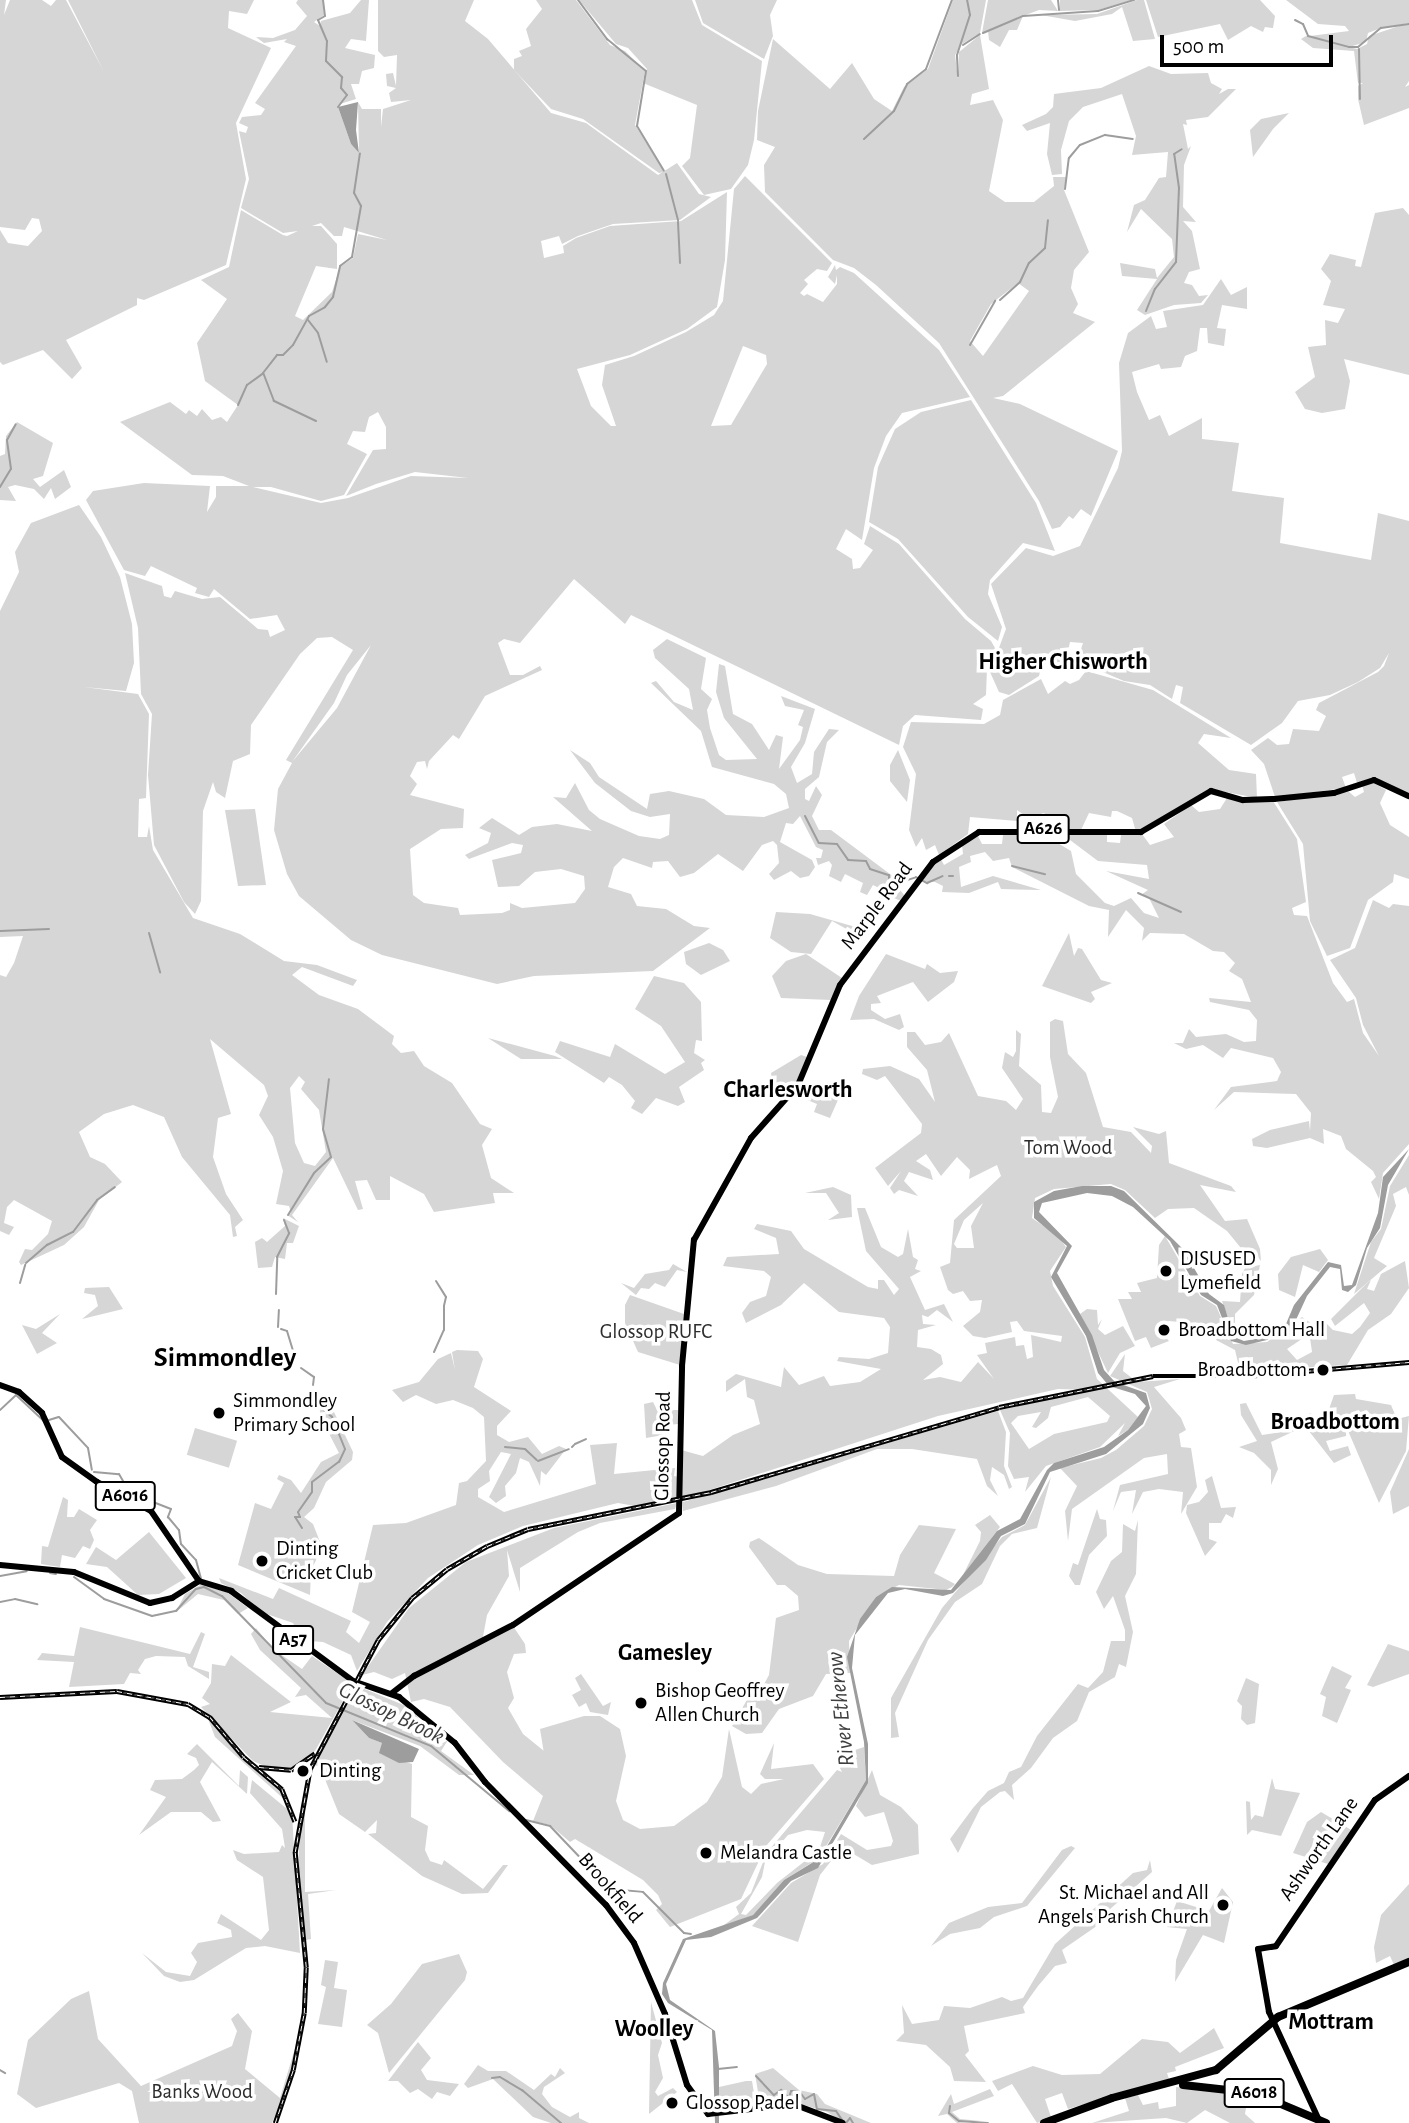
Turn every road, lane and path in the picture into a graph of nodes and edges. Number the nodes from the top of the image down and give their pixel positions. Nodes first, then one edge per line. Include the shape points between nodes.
1 (1409, 796) edge
2 (776, 1105) joint
3 (0, 1385) edge
4 (0, 1565) edge
5 (199, 1581) junction
6 (392, 1693) junction
7 (1409, 1776) edge
8 (1409, 1962) edge
9 (1273, 2021) junction
10 (1180, 2082) junction
11 (1322, 2121) edge
12 (843, 2123) edge
13 (1044, 2123) edge

1 - 2 main road, Marple Road / A626 via 1371,780 1334,793 1275,799 1243,800 1208,792 1136,833 979,832 933,862 845,978 798,1085
2 - 6 main road, Glossop Road / A626 via 741,1153 692,1245 677,1470 680,1510 653,1533 513,1625 414,1676
3 - 5 main road, A6016 via 19,1392 38,1409 62,1457 151,1511
4 - 5 main road via 74,1573 150,1603 172,1598
5 - 6 main road, A57 via 215,1582 240,1597 353,1681
6 - 12 main road, Brookfield / A57 via 455,1742 612,1913 638,1950 687,2085 710,2114 793,2104
7 - 9 main road, Ashworth Lane via 1375,1800 1276,1946 1258,1949
8 - 9 highway
9 - 10 highway via 1230,2063
9 - 11 main road
10 - 11 highway, A6018 via 1255,2093
10 - 13 highway via 1112,2098

